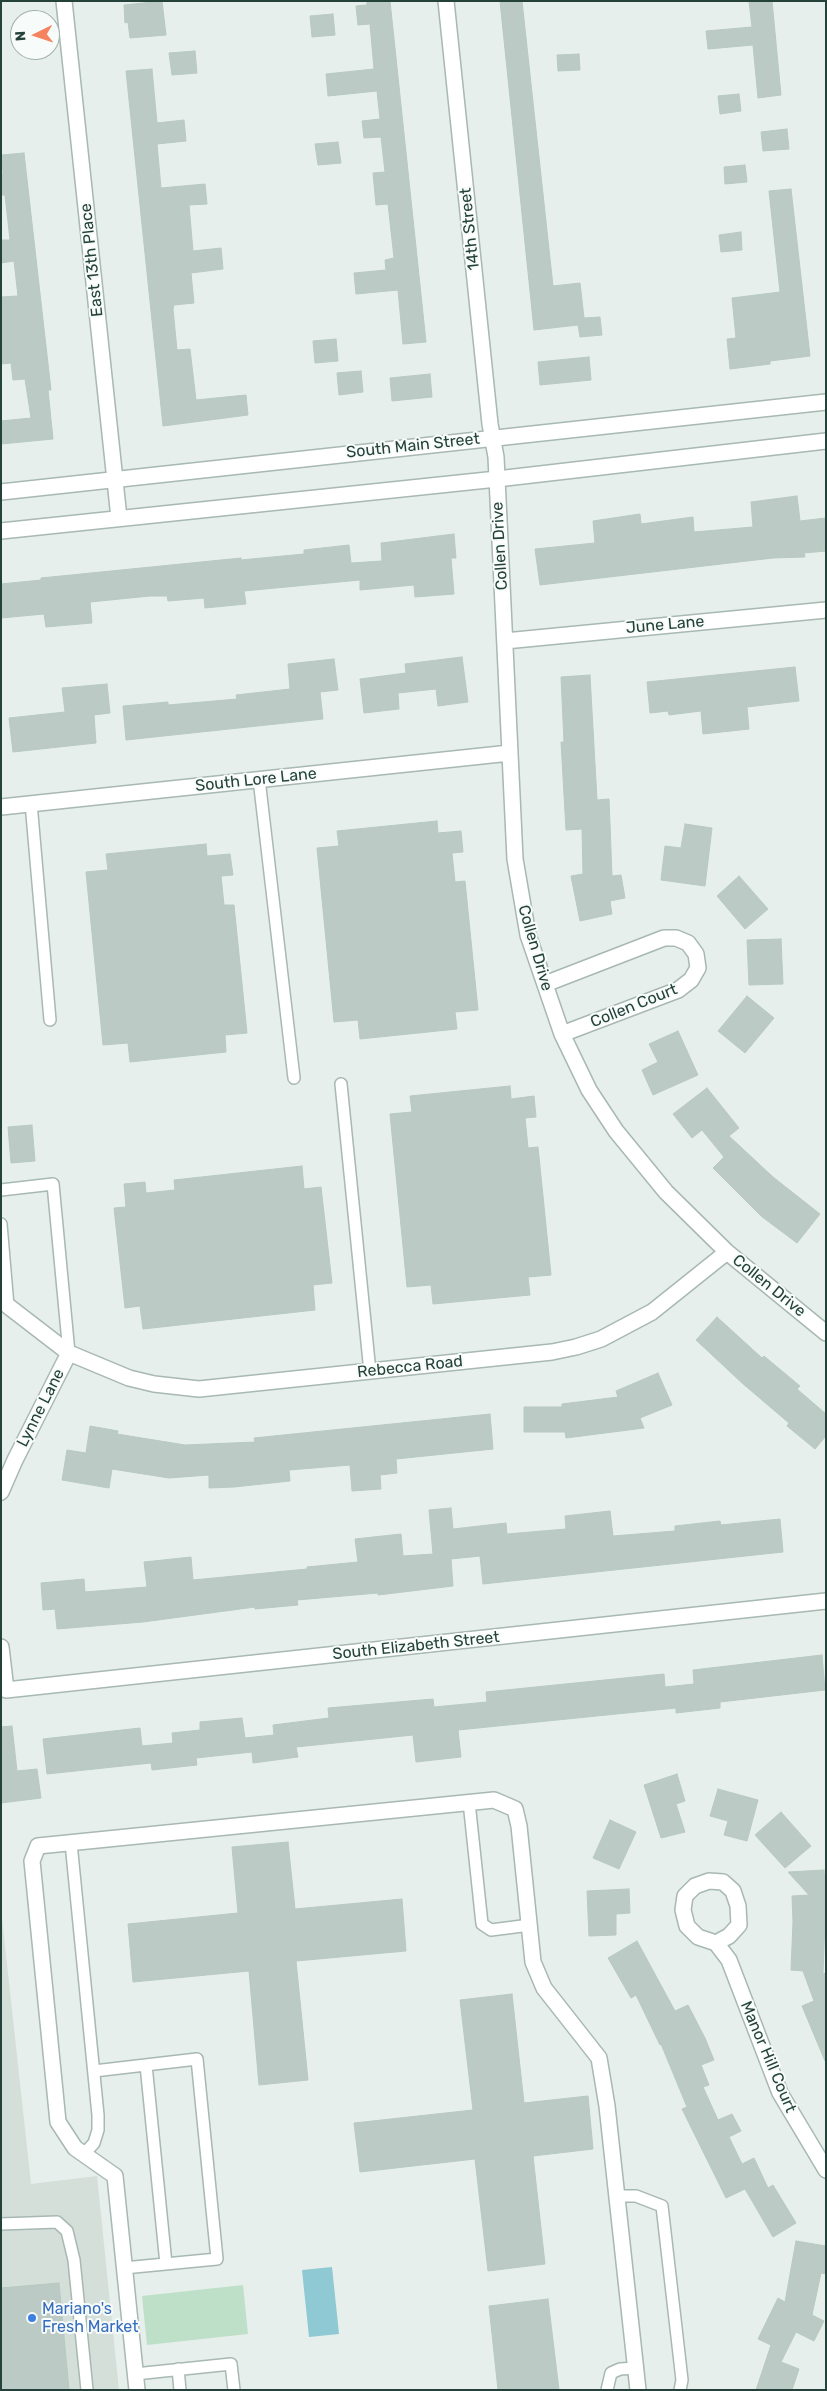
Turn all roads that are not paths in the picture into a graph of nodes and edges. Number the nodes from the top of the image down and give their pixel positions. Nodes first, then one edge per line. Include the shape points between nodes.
1 (64, 1) edge
2 (446, 1) edge
3 (826, 402) edge
4 (492, 437) junction
5 (826, 441) edge
6 (496, 457) joint
7 (497, 479) junction
8 (115, 480) junction
9 (1, 492) edge
10 (119, 518) junction
11 (1, 531) edge
12 (826, 610) edge
13 (505, 641) junction
14 (510, 753) junction
15 (259, 779) junction
16 (31, 804) junction
17 (1, 806) edge
18 (545, 984) junction
19 (50, 1020) dead end
20 (562, 1034) junction
21 (294, 1078) dead end
22 (341, 1084) dead end
23 (1, 1190) edge
24 (1, 1224) edge
25 (727, 1252) junction
26 (5, 1302) edge
27 (826, 1333) edge
28 (69, 1353) junction
29 (370, 1372) junction
30 (1, 1492) edge
31 (826, 1601) edge
32 (1, 1647) edge
33 (469, 1802) junction
34 (71, 1843) junction
35 (530, 1925) junction
36 (716, 1943) dead end
37 (146, 2065) junction
38 (94, 2071) junction
39 (84, 2154) junction
40 (826, 2170) edge
41 (617, 2196) junction
42 (1, 2224) edge
43 (166, 2264) junction
44 (124, 2268) junction
45 (636, 2368) junction
46 (178, 2369) junction
47 (135, 2374) junction
48 (87, 2390) edge
49 (137, 2390) edge
50 (180, 2390) edge
51 (234, 2390) edge
52 (607, 2390) edge
53 (638, 2390) edge
54 (680, 2390) edge

1 - 8 street, East 13th Place
2 - 4 street, 14th Street
3 - 4 street, South Main Street
4 - 6 street, 14th Street
4 - 8 street, South Main Street
5 - 7 street
6 - 7 street, Collen Drive
7 - 10 street
7 - 13 street, Collen Drive
8 - 9 street, South Main Street
8 - 10 street, East 13th Place
10 - 11 street
12 - 13 street, June Lane
13 - 14 street, Collen Drive
14 - 15 street, South Lore Lane
14 - 18 street, Collen Drive via 521,907
15 - 16 street, South Lore Lane
15 - 21 lane
16 - 17 street, South Lore Lane
16 - 19 lane
18 - 20 street, Collen Drive
18 - 20 street, Collen Court via 664,938 688,943 696,954 698,968 691,980 678,990
20 - 25 street, Collen Drive via 590,1090 625,1144 666,1192
22 - 29 lane
23 - 28 lane via 53,1184
24 - 26 lane
25 - 27 street, Collen Drive
25 - 29 street, Rebecca Road via 652,1312 601,1339 552,1352
26 - 28 street, Rebecca Road
28 - 29 street, Rebecca Road via 129,1378 199,1388
28 - 30 street, Lynne Lane
31 - 32 street, South Elizabeth Street via 6,1690
33 - 34 street
33 - 35 street via 494,1800 515,1810 520,1826
33 - 35 lane via 482,1924 491,1930
34 - 38 lane
34 - 39 street via 38,1846 32,1861 58,2122 75,2148
35 - 41 street via 534,1962 544,1988 599,2058 608,2106
36 - 40 street, Manor Hill Court via 729,1960 780,2093
37 - 38 lane
37 - 43 lane
37 - 43 lane via 196,2059 217,2259
38 - 39 lane via 98,2130 94,2143
39 - 44 street via 115,2176
41 - 45 street
41 - 54 lane via 636,2196 662,2206 682,2380
42 - 48 lane via 57,2222 66,2231 74,2260
43 - 44 lane
44 - 47 street
45 - 52 lane via 611,2373
45 - 53 street
46 - 47 lane
46 - 50 lane
46 - 51 lane via 231,2364
47 - 49 street

